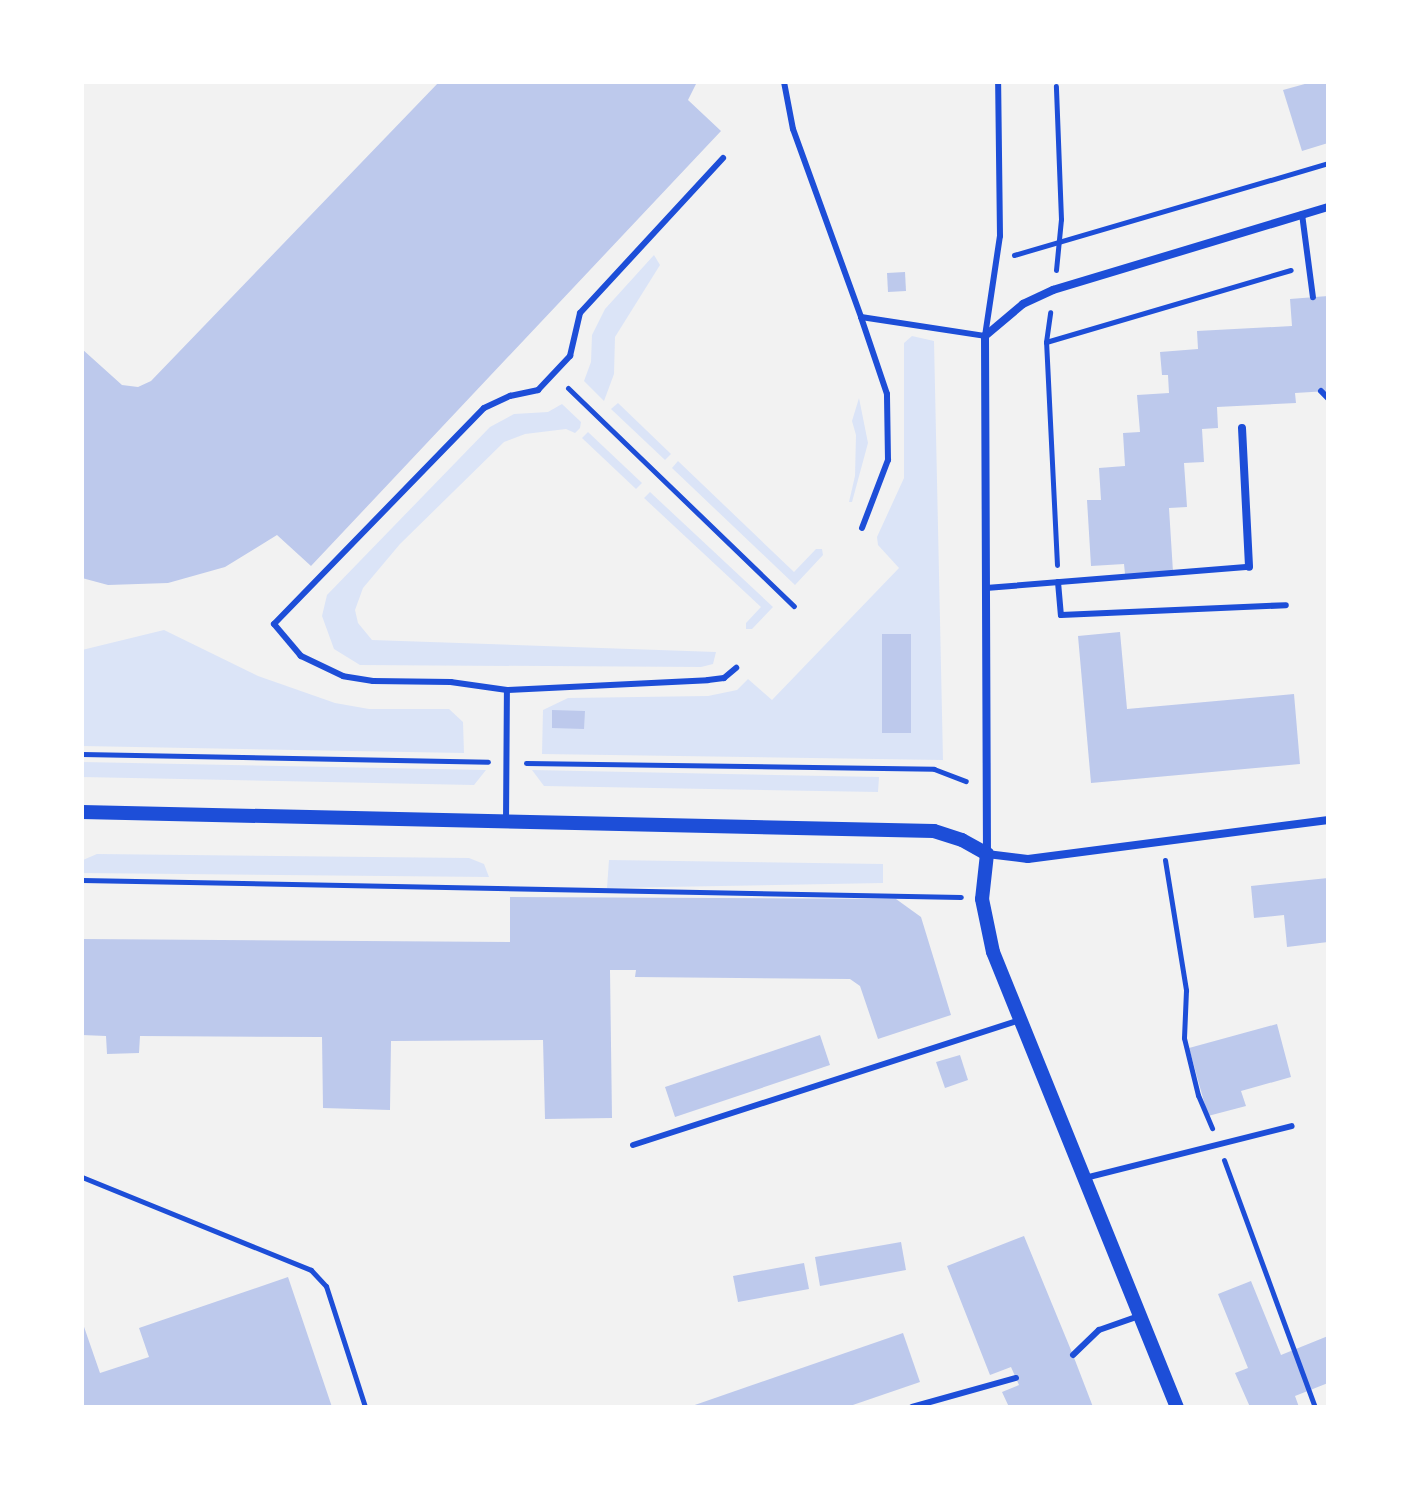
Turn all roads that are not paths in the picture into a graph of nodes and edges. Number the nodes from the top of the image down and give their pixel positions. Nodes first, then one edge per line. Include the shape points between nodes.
1 (784, 82) edge
2 (998, 82) edge
3 (723, 158) dead end
4 (1328, 207) edge
5 (1302, 214) junction
6 (1313, 297) dead end
7 (861, 317) junction
8 (985, 336) junction
9 (1321, 391) dead end
10 (1328, 398) edge
11 (1242, 428) dead end
12 (862, 528) dead end
13 (1249, 567) joint
14 (1058, 582) junction
15 (986, 588) junction
16 (1286, 605) dead end
17 (736, 668) dead end
18 (507, 690) junction
19 (82, 812) edge
20 (1328, 820) edge
21 (506, 822) junction
22 (987, 854) junction
23 (1019, 1020) junction
24 (1292, 1126) dead end
25 (633, 1145) dead end
26 (1085, 1178) junction
27 (1142, 1315) junction
28 (1073, 1355) dead end
29 (1016, 1378) dead end
30 (912, 1407) edge
31 (1177, 1407) edge

1 - 7 lane via 793,129
2 - 8 lane via 1000,236
3 - 18 lane via 580,313 570,356 538,390 484,408 274,624 301,656 343,676
4 - 5 street
5 - 6 lane
5 - 8 street via 1053,290 1023,304
7 - 8 lane
7 - 12 lane via 887,394 888,460
8 - 15 street
9 - 10 lane
11 - 13 street
13 - 14 lane
14 - 15 lane
14 - 16 lane via 1061,615
15 - 22 street
17 - 18 lane via 724,678 708,680
18 - 21 lane
19 - 21 street
20 - 22 street via 1028,859
21 - 22 street via 934,831
22 - 23 street via 982,899 993,952
23 - 25 lane
23 - 26 street
24 - 26 lane
26 - 27 street
27 - 28 lane via 1099,1330
27 - 31 street
29 - 30 lane

